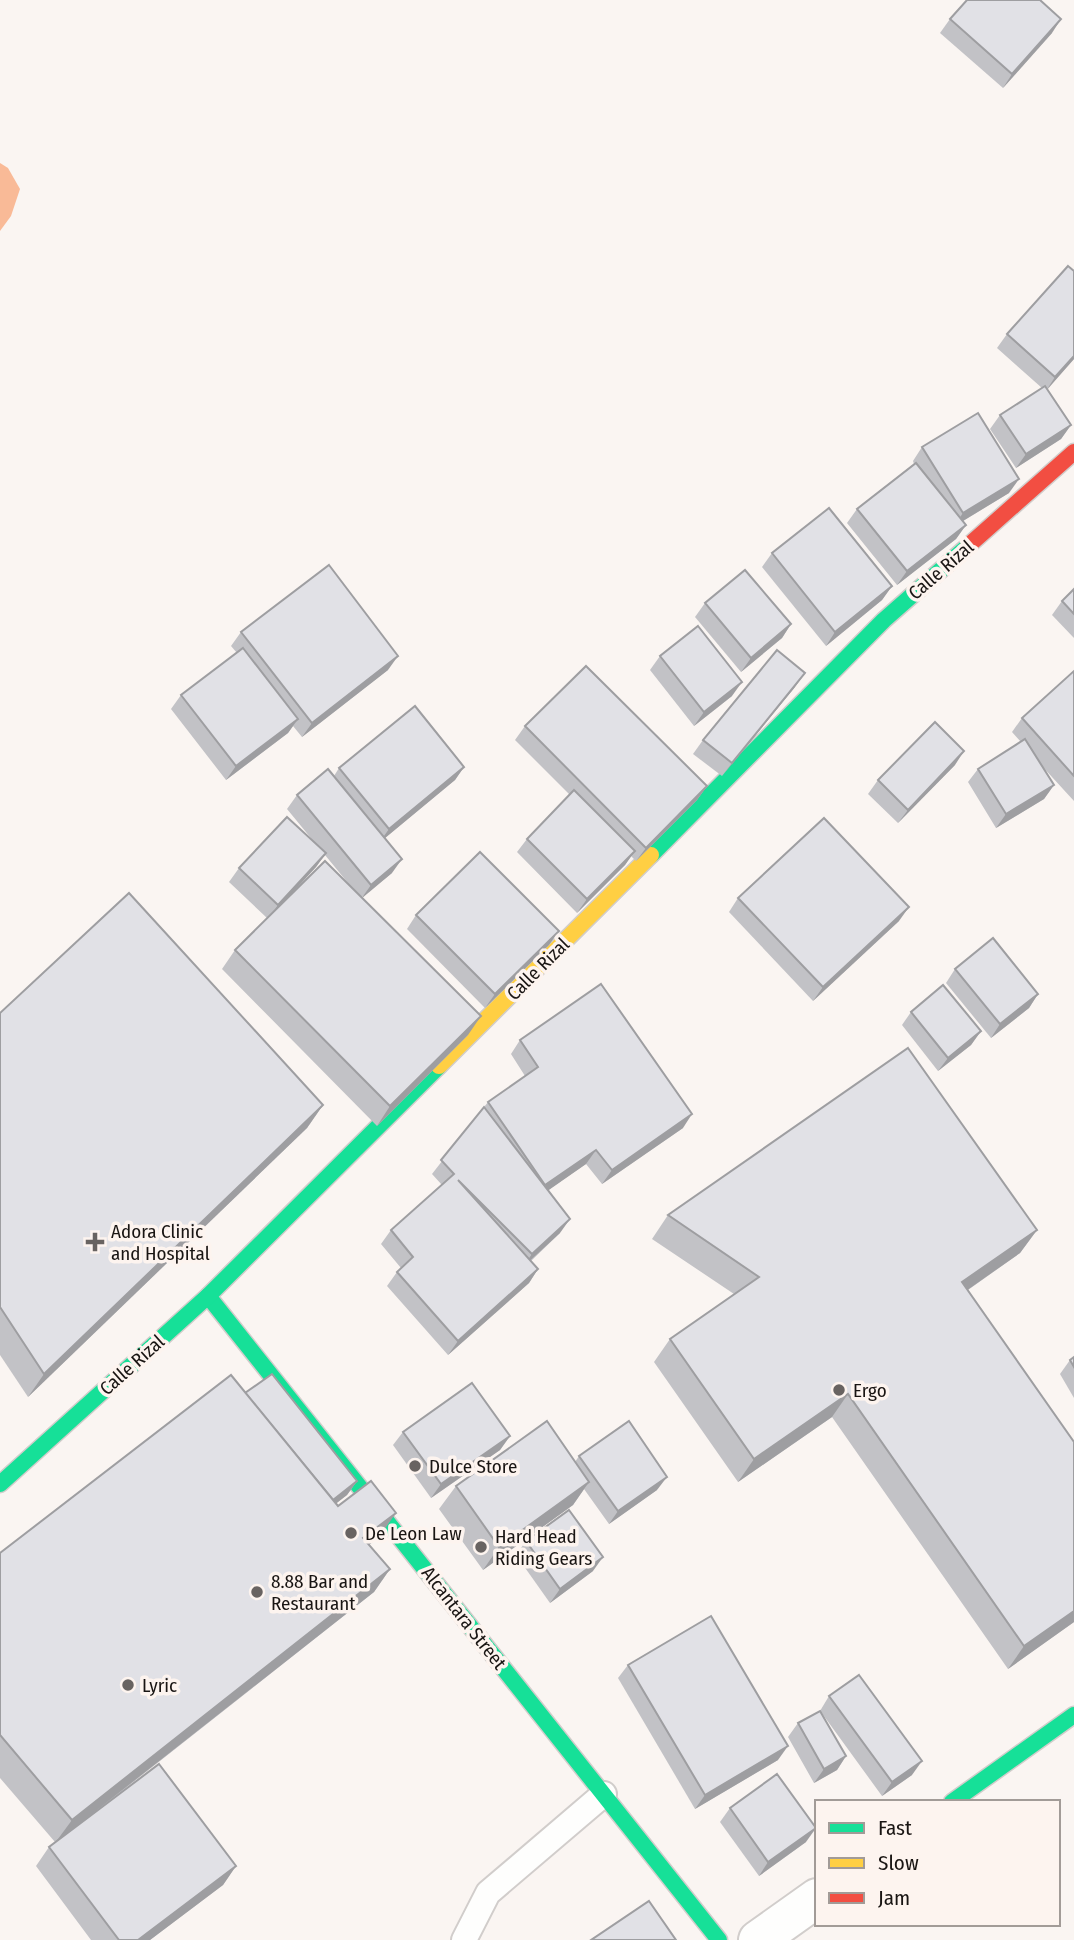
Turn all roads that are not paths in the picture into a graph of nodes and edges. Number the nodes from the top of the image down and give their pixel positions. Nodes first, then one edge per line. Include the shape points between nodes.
1 (1074, 452) edge
2 (208, 1296) junction
3 (4, 1473) edge
4 (1074, 1715) edge
5 (604, 1794) junction
6 (955, 1800) edge
7 (815, 1899) edge
8 (464, 1940) edge
9 (719, 1940) edge
10 (758, 1940) edge

1 - 2 main road, Calle Rizal via 884,620
2 - 3 main road, Calle Rizal
2 - 5 main road, Alcantara Street
4 - 6 main road
5 - 8 lane via 488,1893
5 - 9 main road, Alcantara Street
7 - 10 street

